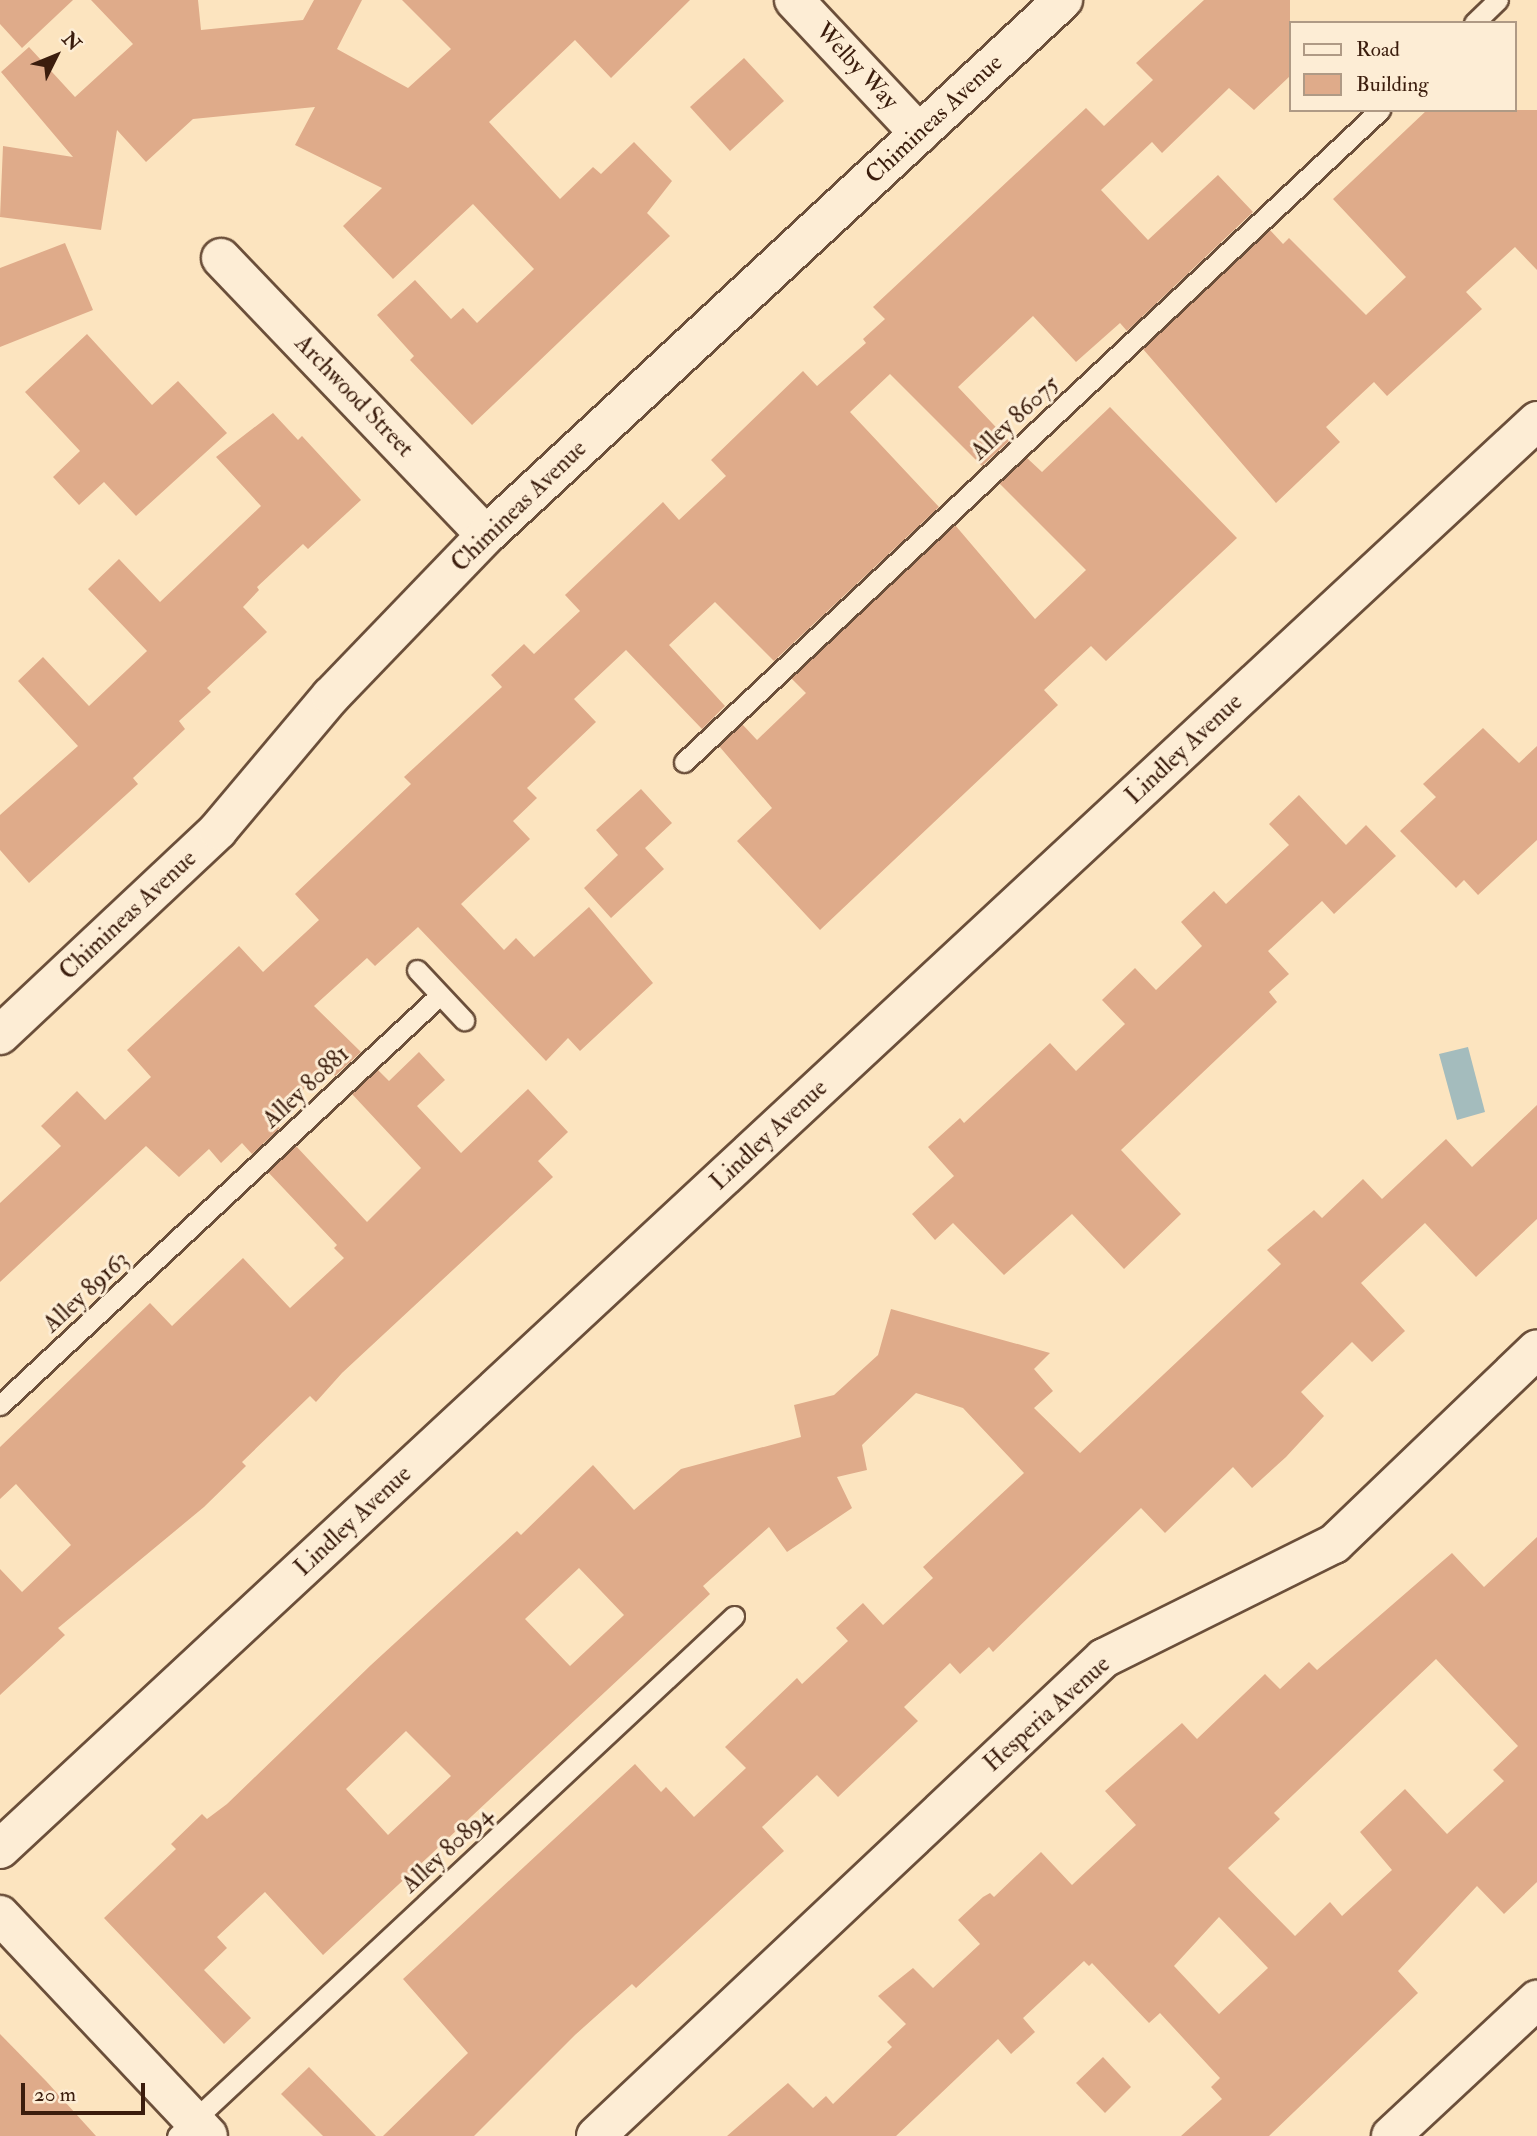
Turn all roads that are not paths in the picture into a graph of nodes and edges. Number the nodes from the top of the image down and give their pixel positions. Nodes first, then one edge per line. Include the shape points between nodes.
1 (794, 0) edge
2 (1063, 0) edge
3 (1498, 0) edge
4 (1476, 21) edge
5 (1378, 112) edge
6 (919, 133) junction
7 (221, 258) dead end
8 (1537, 421) edge
9 (486, 535) junction
10 (684, 762) dead end
11 (417, 970) dead end
12 (440, 995) junction
13 (5, 1019) edge
14 (464, 1020) dead end
15 (205, 1215) joint
16 (1537, 1349) edge
17 (0, 1405) edge
18 (734, 1616) dead end
19 (0, 1849) edge
20 (0, 1915) edge
21 (1537, 2000) edge
22 (193, 2131) edge
23 (596, 2136) edge
24 (1391, 2136) edge

1 - 6 street, Welby Way
2 - 6 street, Chimineas Avenue
3 - 4 lane
5 - 10 lane, Alley 86075
6 - 9 street, Chimineas Avenue
7 - 9 street, Archwood Street
8 - 19 street, Lindley Avenue
9 - 13 street, Chimineas Avenue via 331,696 218,830
11 - 12 lane
12 - 14 lane
12 - 15 lane, Alley 80881
15 - 17 lane, Alley 89163
16 - 23 street, Hesperia Avenue via 1335,1544 1104,1658
18 - 22 lane, Alley 80894
20 - 22 street
21 - 24 street

